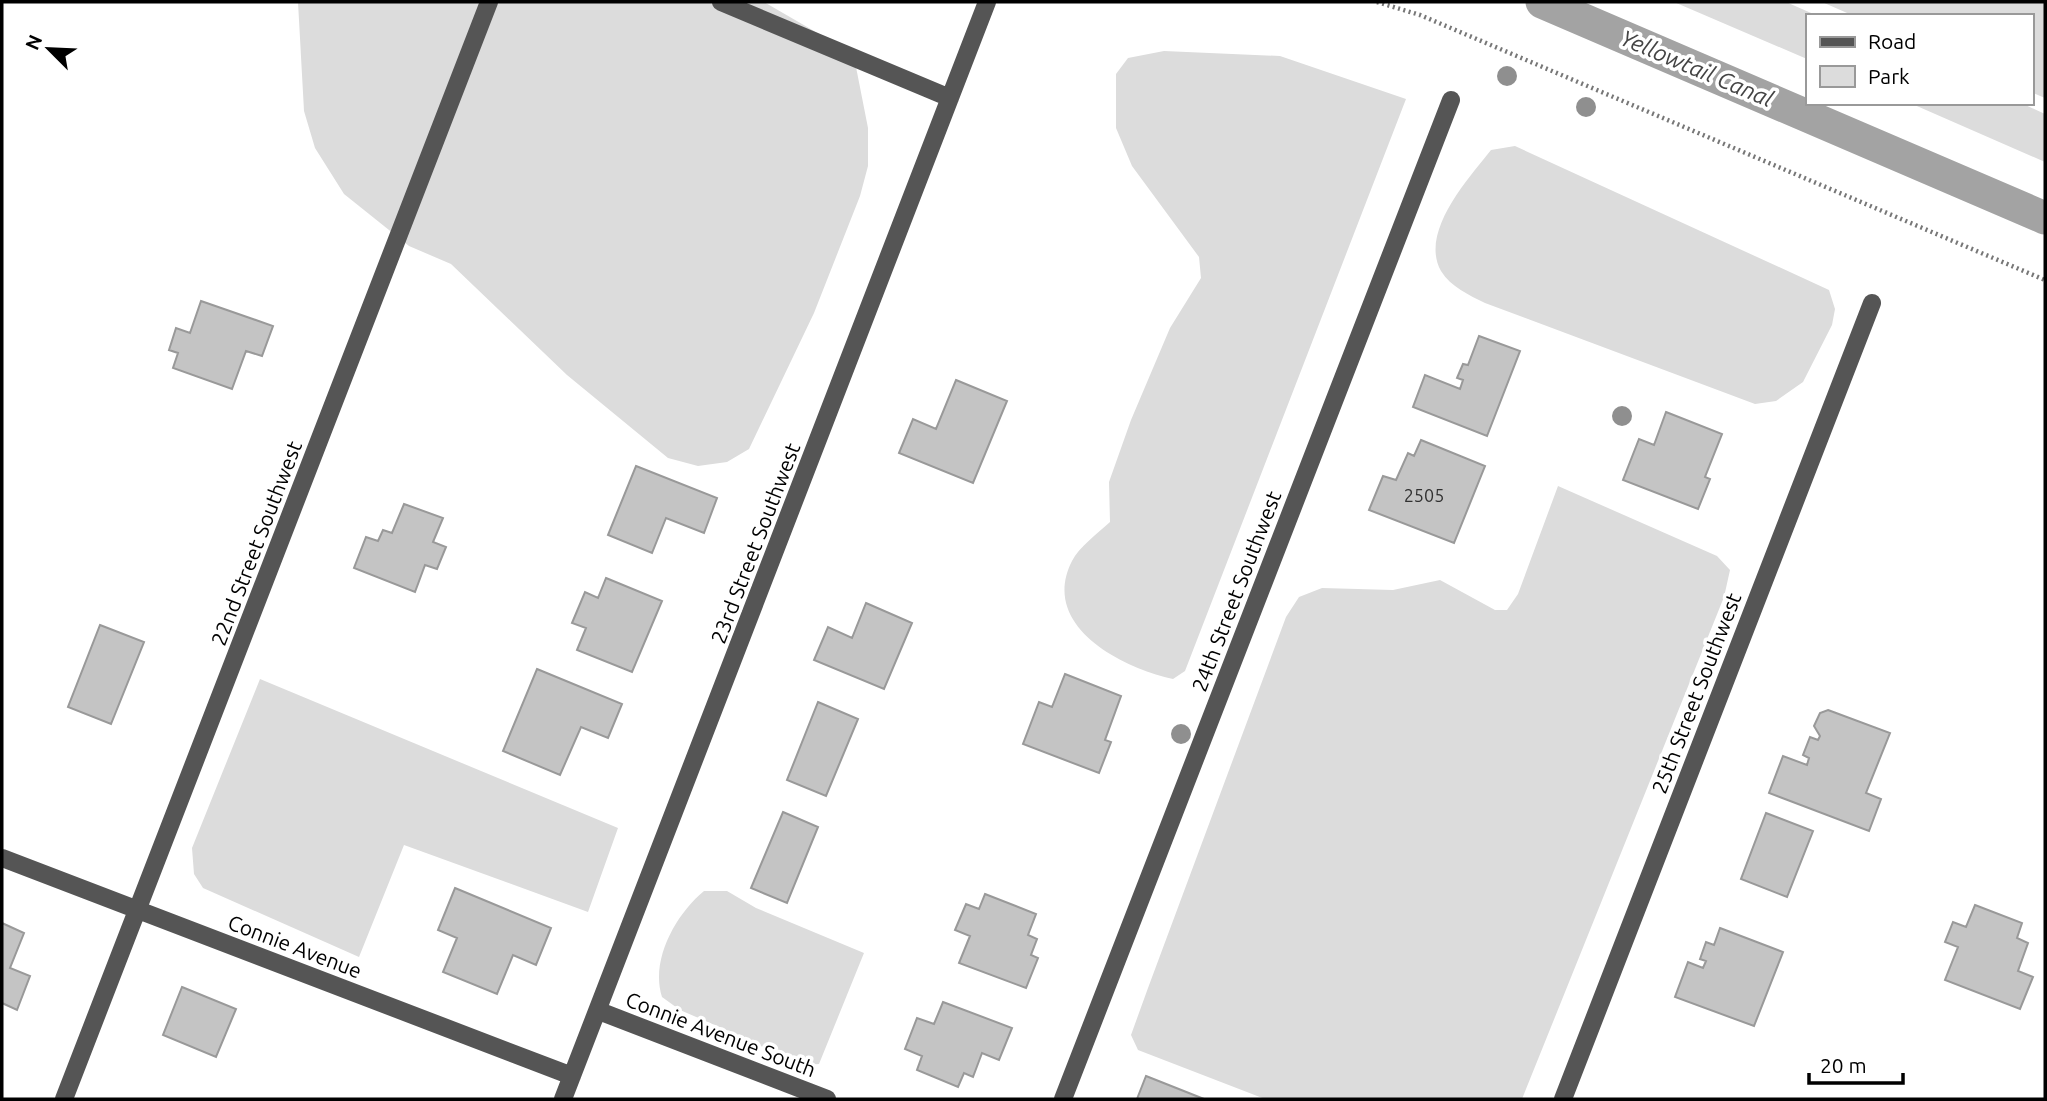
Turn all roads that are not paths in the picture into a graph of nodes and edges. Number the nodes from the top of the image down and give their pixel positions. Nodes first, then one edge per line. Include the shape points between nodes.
1 (489, 2) edge
2 (721, 2) edge
3 (988, 2) edge
4 (950, 98) junction
5 (1451, 100) dead end
6 (1872, 303) dead end
7 (2, 858) edge
8 (137, 910) junction
9 (598, 1011) junction
10 (572, 1076) junction
11 (64, 1099) edge
12 (563, 1099) edge
13 (827, 1099) edge
14 (1063, 1099) edge
15 (1563, 1099) edge

1 - 8 street, 22nd Street Southwest
2 - 4 street
3 - 4 street, 23rd Street Southwest
4 - 9 street, 23rd Street Southwest
5 - 14 street, 24th Street Southwest
6 - 15 street, 25th Street Southwest
7 - 8 street, Connie Avenue
8 - 10 street, Connie Avenue
8 - 11 street, 22nd Street Southwest
9 - 10 street, 23rd Street Southwest
9 - 13 street, Connie Avenue South
10 - 12 street, 23rd Street Southwest

